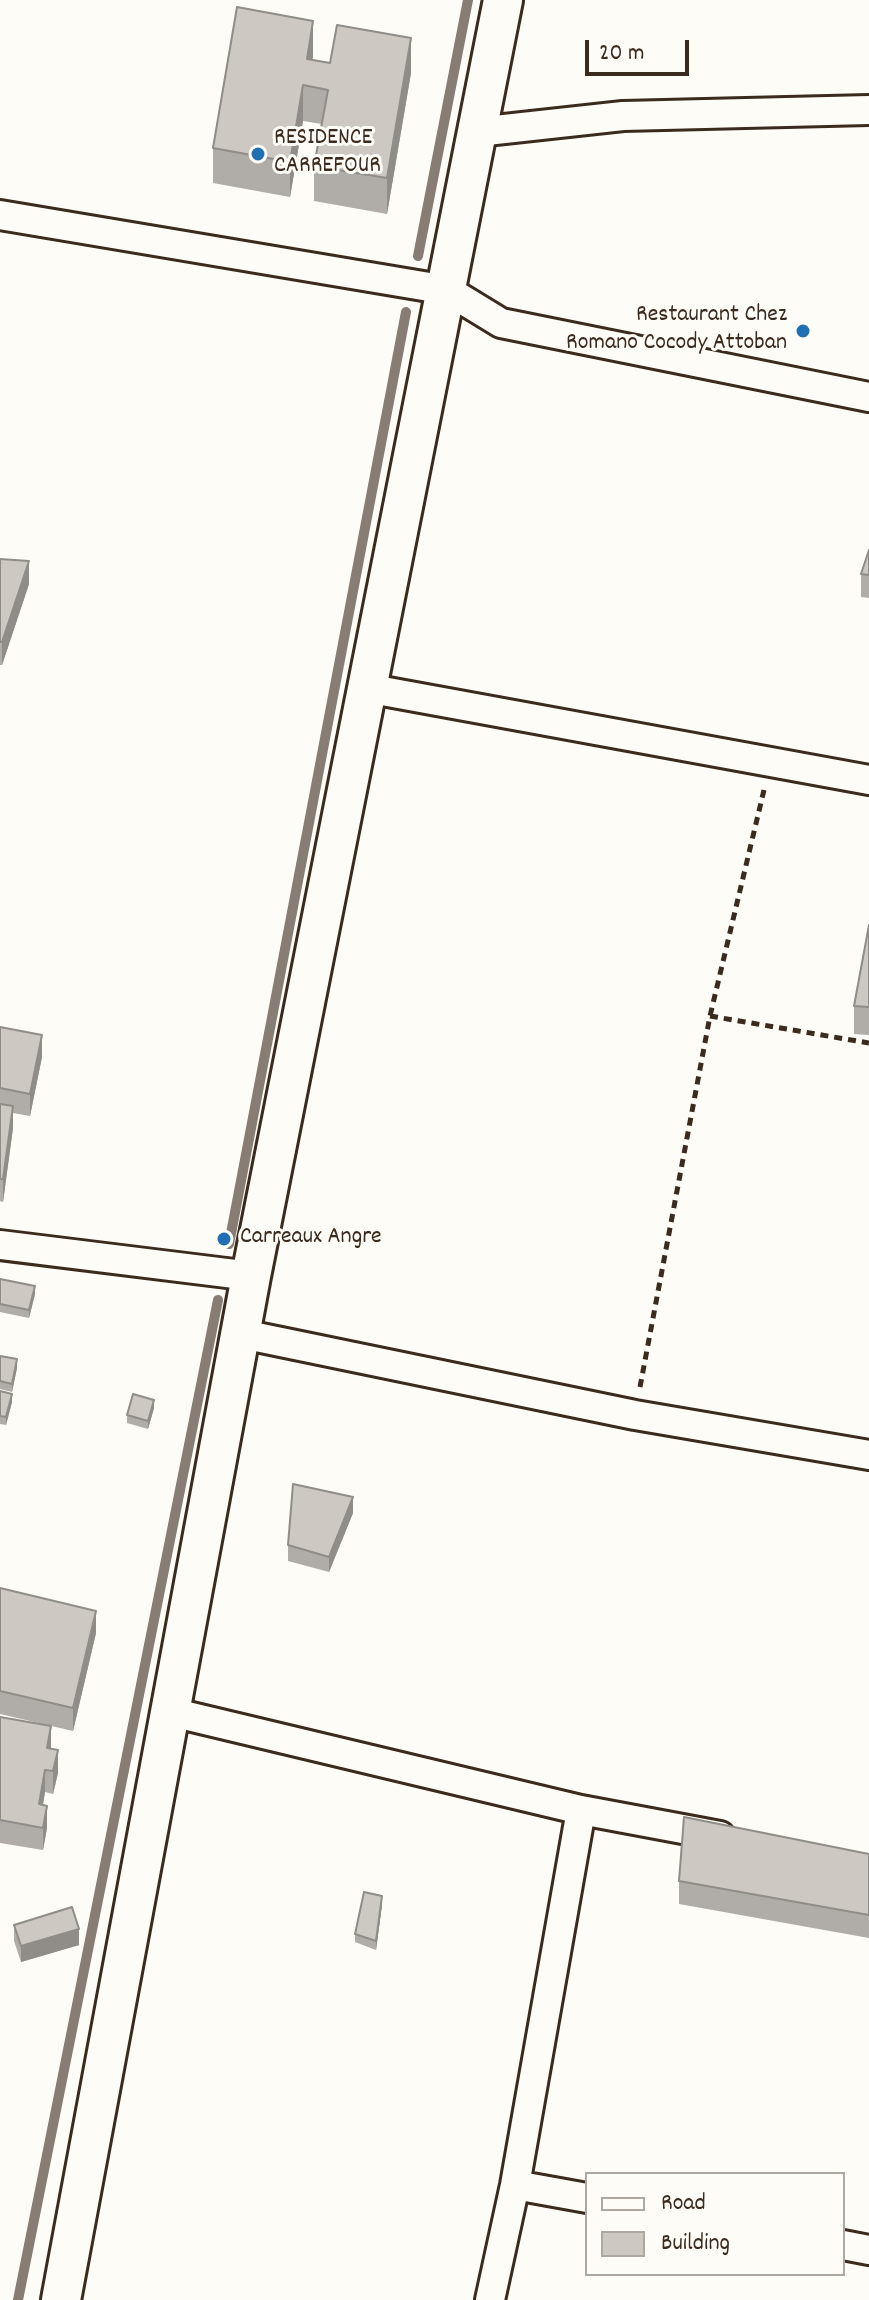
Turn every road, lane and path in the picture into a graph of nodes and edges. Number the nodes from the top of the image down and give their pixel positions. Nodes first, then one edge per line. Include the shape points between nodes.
1 (503, 0) edge
2 (869, 110) edge
3 (477, 132) junction
4 (0, 215) edge
5 (447, 290) junction
6 (869, 397) edge
7 (366, 688) junction
8 (770, 761) junction
9 (869, 780) edge
10 (710, 1016) junction
11 (869, 1043) edge
12 (0, 1245) edge
13 (251, 1276) junction
14 (242, 1334) junction
15 (635, 1415) junction
16 (869, 1455) edge
17 (171, 1712) junction
18 (581, 1810) junction
19 (748, 1841) edge
20 (515, 2185) junction
21 (585, 2198) edge
22 (845, 2245) edge
23 (869, 2250) edge
24 (61, 2300) edge
25 (490, 2300) edge

1 - 3 street
2 - 3 street via 623,116
3 - 5 street
4 - 5 street
5 - 6 street via 501,323
5 - 7 street
7 - 8 street
7 - 13 street
8 - 9 street
8 - 10 path
10 - 11 path
10 - 15 path
12 - 13 street
13 - 14 street
14 - 15 street
14 - 17 street
15 - 16 street
17 - 18 street
17 - 24 street
18 - 19 street
18 - 20 street
20 - 21 street
20 - 25 street
22 - 23 street

